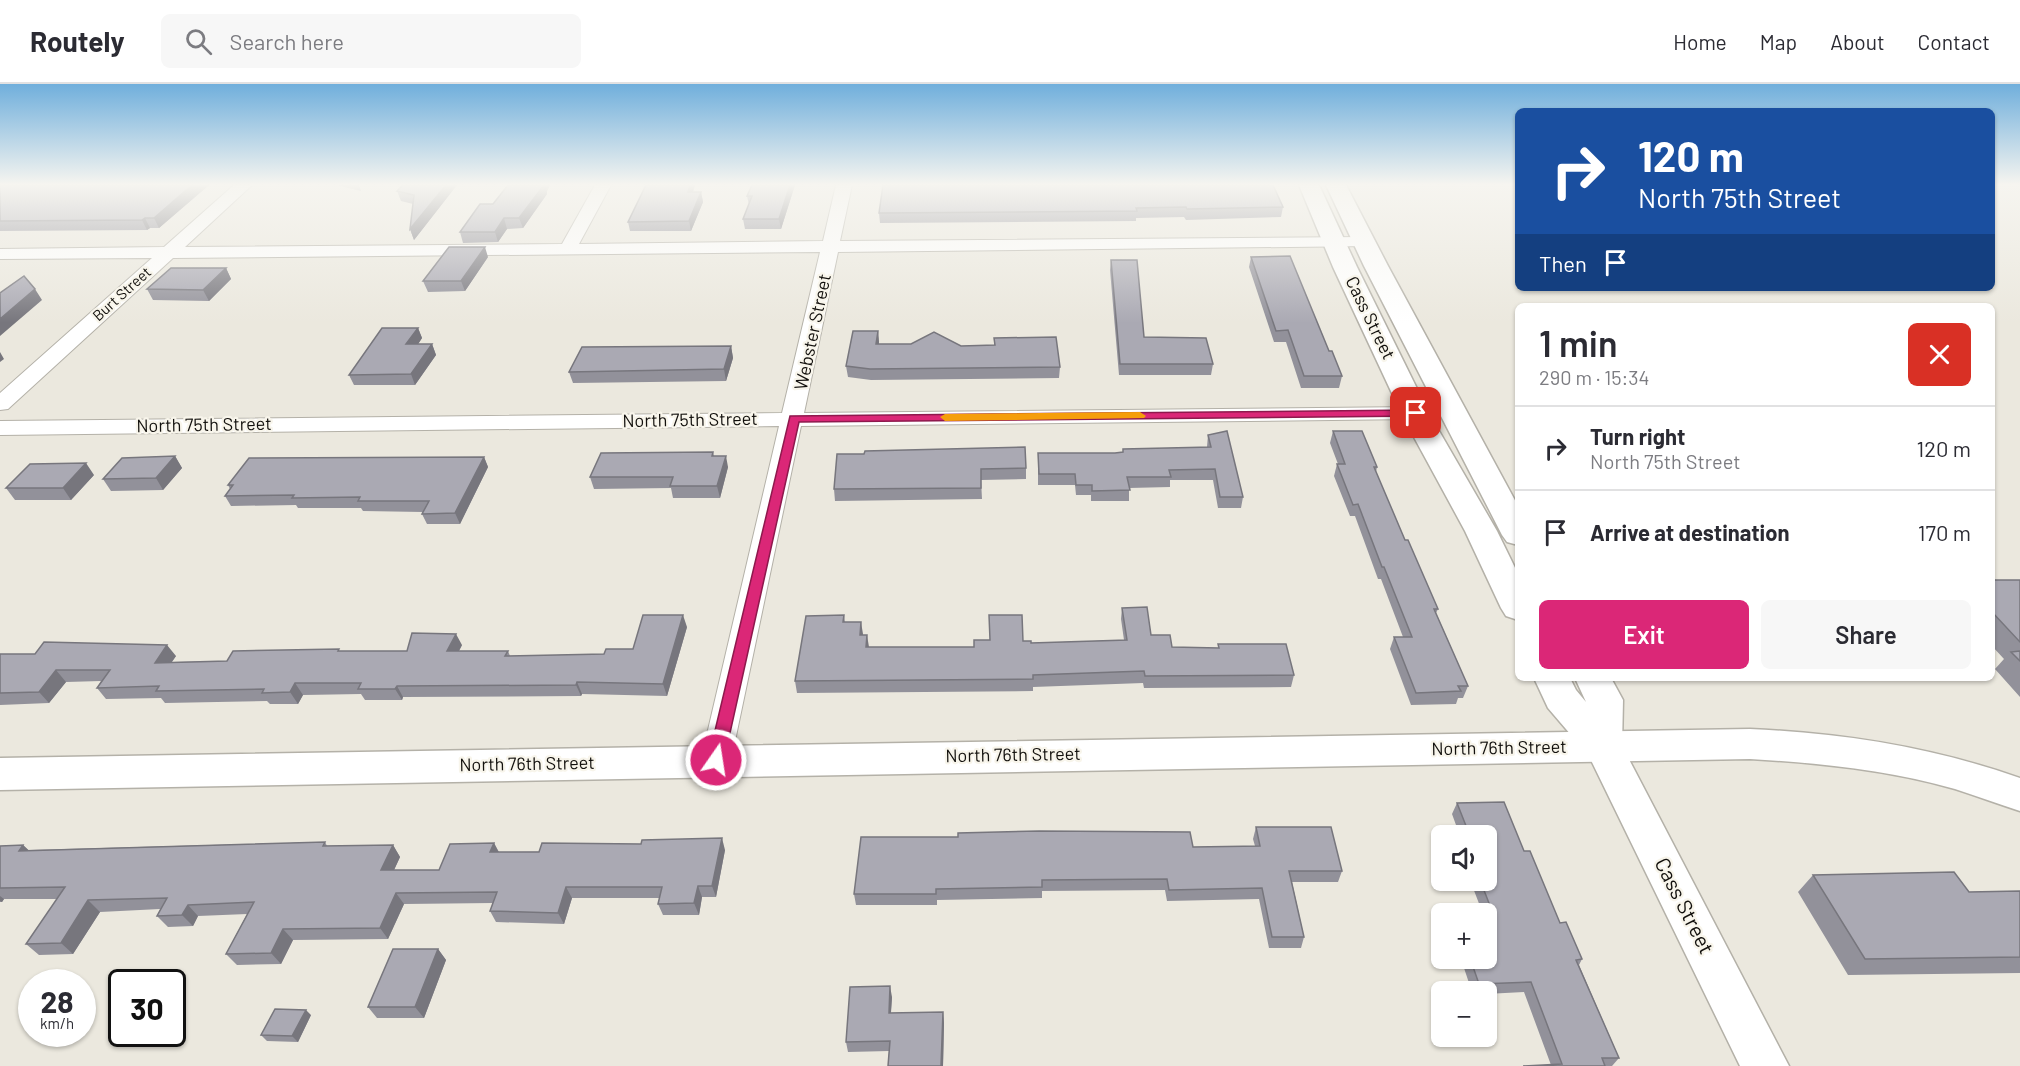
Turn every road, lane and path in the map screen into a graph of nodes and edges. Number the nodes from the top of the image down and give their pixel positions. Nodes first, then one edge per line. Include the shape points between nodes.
1 (193, 231) edge
2 (578, 231) edge
3 (834, 231) edge
4 (1330, 231) edge
5 (1359, 231) edge
6 (1335, 242) junction
7 (1364, 242) junction
8 (831, 246) junction
9 (568, 248) junction
10 (169, 253) junction
11 (0, 254) edge
12 (0, 404) edge
13 (1416, 413) junction
14 (794, 419) junction
15 (0, 428) edge
16 (1515, 529) edge
17 (1515, 602) edge
18 (1554, 681) edge
19 (1595, 681) edge
20 (1603, 746) junction
21 (716, 760) junction
22 (0, 774) edge
23 (2020, 795) edge
24 (1765, 1066) edge

1 - 10 street, Burt Street
2 - 9 street
3 - 8 street, Webster Street
4 - 6 main road, Cass Street
5 - 7 main road, Cass Street
6 - 7 street
6 - 8 street
6 - 13 main road, Cass Street
7 - 16 main road, Cass Street
8 - 9 street
8 - 14 street, Webster Street
9 - 10 street
10 - 11 street
10 - 12 street, Burt Street
13 - 14 street, North 75th Street
13 - 17 main road, Cass Street
14 - 15 street, North 75th Street
14 - 21 street, Webster Street
18 - 20 main road, Cass Street via 1562,698
19 - 20 main road, Cass Street via 1605,700
20 - 21 main road, North 76th Street
20 - 23 main road, North 76th Street via 1750,744 1839,750 1925,765
20 - 24 main road, Cass Street
21 - 22 main road, North 76th Street

